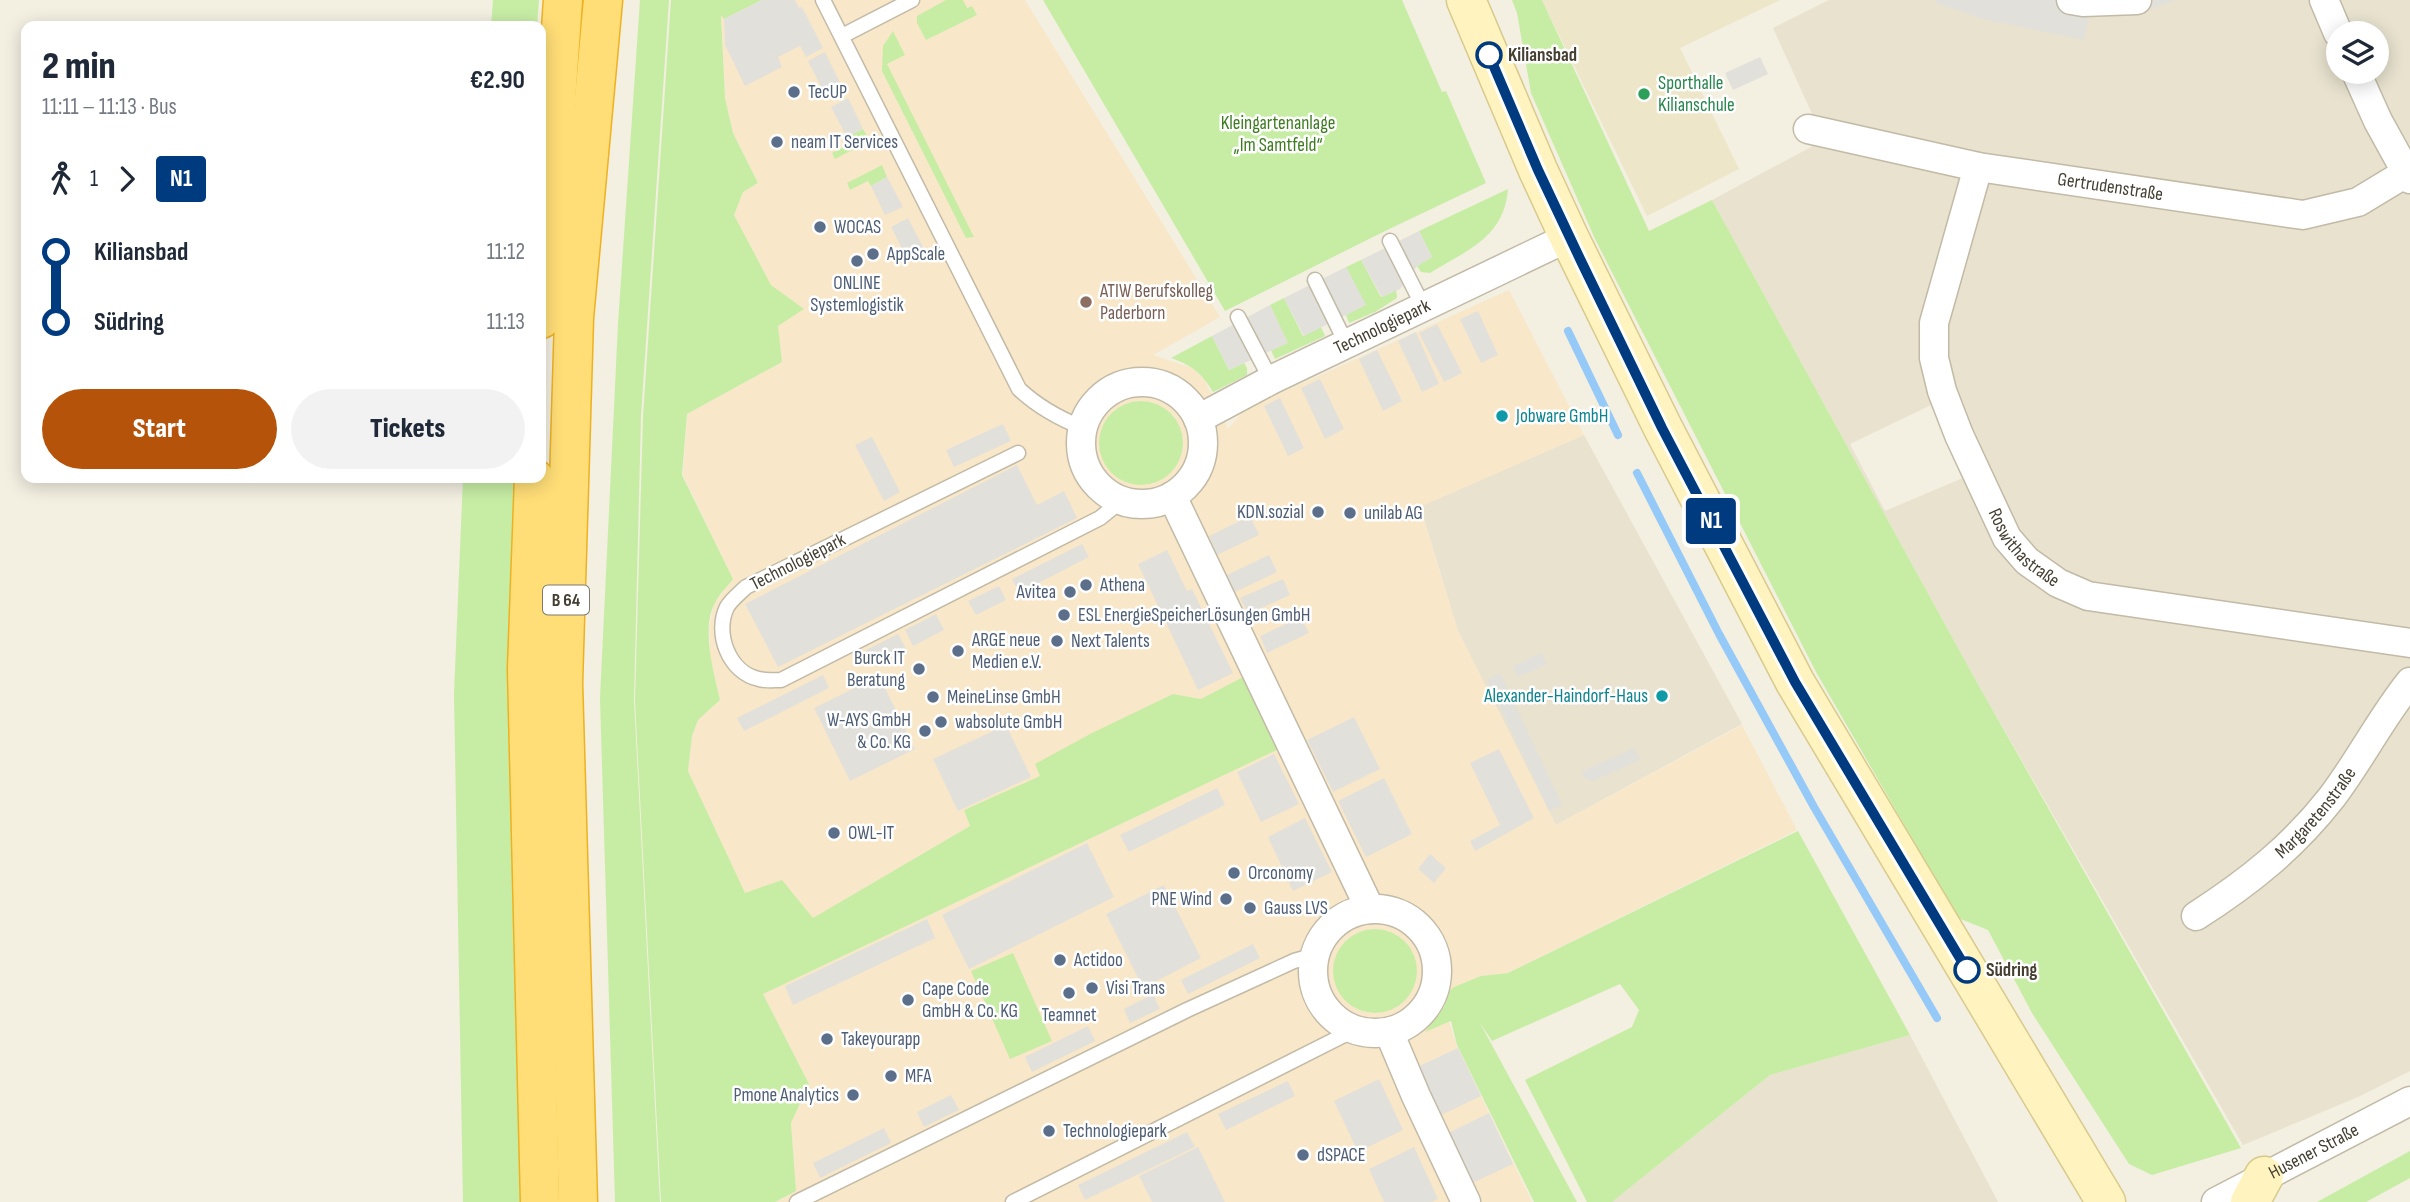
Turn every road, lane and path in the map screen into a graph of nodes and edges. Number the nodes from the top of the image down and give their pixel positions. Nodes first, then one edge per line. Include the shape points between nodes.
1 (563, 0) edge
2 (603, 0) edge
3 (823, 0) edge
4 (912, 0) edge
5 (1466, 0) edge
6 (2071, 0) edge
7 (2137, 0) edge
8 (2324, 0) edge
9 (2334, 21) edge
10 (842, 36) junction
11 (2361, 84) edge
12 (1808, 129) dead end
13 (1978, 167) junction
14 (2408, 176) edge
15 (1569, 237) junction
16 (1390, 242) dead end
17 (546, 246) edge
18 (1315, 280) dead end
19 (1424, 308) junction
20 (1238, 317) dead end
21 (1347, 345) junction
22 (1271, 380) junction
23 (1199, 419) junction
24 (1083, 428) junction
25 (1018, 453) dead end
26 (534, 483) edge
27 (1172, 496) junction
28 (1121, 501) junction
29 (2410, 643) edge
30 (2410, 682) edge
31 (1370, 909) junction
32 (2196, 916) dead end
33 (1315, 955) junction
34 (1354, 1030) junction
35 (1389, 1032) junction
36 (2410, 1101) edge
37 (2257, 1189) edge
38 (540, 1202) edge
39 (578, 1202) edge
40 (797, 1202) edge
41 (1013, 1202) edge
42 (1466, 1202) edge
43 (2106, 1202) edge
44 (2216, 1202) edge

1 - 17 highway
2 - 39 highway, B 64 via 574,318 563,683
3 - 10 lane
4 - 10 lane
5 - 15 main road
6 - 7 street
8 - 9 street
10 - 24 lane via 1019,389 1051,414
11 - 14 street
12 - 13 street, Gertrudenstraße
13 - 14 street, Gertrudenstraße via 2303,215 2358,202
13 - 29 street, Roswithastraße via 1934,323 1934,358 1959,435 2007,538 2027,561 2058,583 2088,596
15 - 19 street, Technologiepark
15 - 43 main road via 1662,428 1795,682
16 - 19 lane
18 - 21 lane
19 - 21 street, Technologiepark
20 - 22 lane
21 - 22 street, Technologiepark
22 - 23 street, Technologiepark
23 - 24 street via 1171,389 1132,382 1102,396
23 - 27 street via 1203,450 1199,465 1192,479
24 - 28 street via 1080,438 1086,469 1107,494
25 - 28 lane, Technologiepark via 746,587 727,607 722,631 727,653 741,670 757,679 781,680 1100,518
26 - 38 highway, B 64 via 527,669
27 - 28 street via 1153,504
27 - 31 street
30 - 32 street, Margaretenstraße via 2301,834 2259,873
31 - 33 street via 1349,915 1328,931
31 - 35 street via 1395,912 1418,925 1437,962 1436,984 1420,1014
33 - 34 street via 1317,993 1324,1006
33 - 40 lane via 1187,1010
34 - 35 street
34 - 41 lane
35 - 42 street
36 - 37 street, Husener Straße
37 - 44 street, Husener Straße

